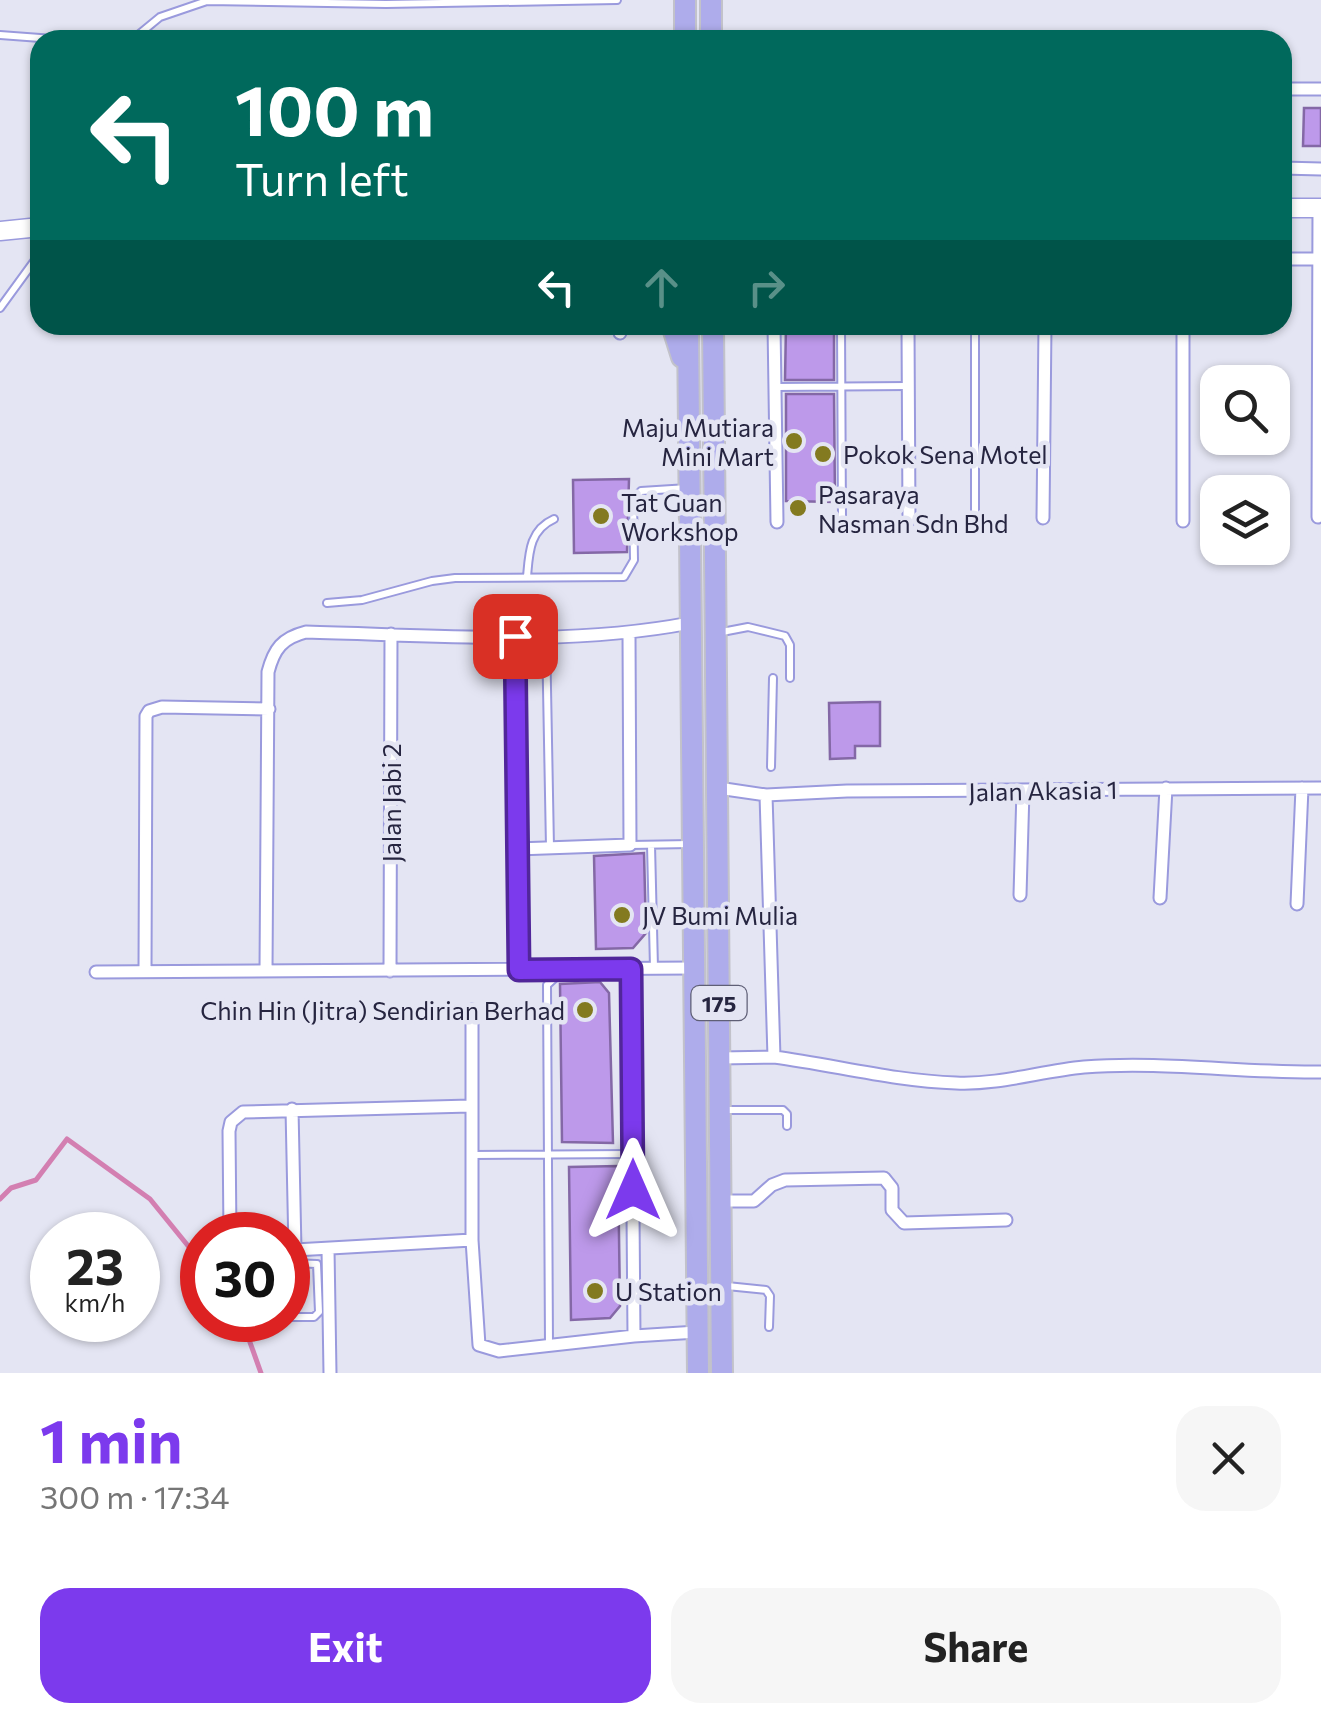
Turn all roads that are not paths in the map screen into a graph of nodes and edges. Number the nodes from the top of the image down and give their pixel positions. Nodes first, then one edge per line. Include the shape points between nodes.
1 (617, 0) edge
2 (684, 0) edge
3 (712, 0) edge
4 (422, 2) edge
5 (144, 30) edge
6 (685, 30) edge
7 (711, 30) edge
8 (0, 36) edge
9 (30, 38) edge
10 (1292, 89) edge
11 (1321, 89) edge
12 (1292, 168) edge
13 (1321, 169) edge
14 (1292, 208) edge
15 (1320, 208) edge
16 (30, 228) edge
17 (0, 231) edge
18 (1320, 258) edge
19 (1292, 259) edge
20 (30, 267) edge
21 (0, 308) edge
22 (675, 335) edge
23 (688, 335) edge
24 (714, 335) edge
25 (774, 335) edge
26 (840, 335) edge
27 (908, 335) edge
28 (974, 335) edge
29 (1045, 335) edge
30 (1183, 335) edge
31 (689, 378) junction
32 (841, 386) junction
33 (908, 386) junction
34 (776, 387) junction
35 (689, 488) junction
36 (1318, 517) dead end
37 (1043, 518) dead end
38 (554, 519) dead end
39 (975, 519) dead end
40 (842, 520) dead end
41 (909, 520) dead end
42 (1183, 521) dead end
43 (777, 522) dead end
44 (527, 577) junction
45 (327, 603) dead end
46 (690, 624) junction
47 (391, 634) junction
48 (629, 634) junction
49 (716, 634) junction
50 (546, 635) junction
51 (515, 636) junction
52 (774, 678) dead end
53 (790, 678) dead end
54 (269, 710) junction
55 (771, 767) dead end
56 (718, 788) junction
57 (1166, 788) junction
58 (1302, 788) junction
59 (1321, 788) edge
60 (1024, 790) junction
61 (766, 796) junction
62 (692, 844) junction
63 (630, 845) junction
64 (651, 845) junction
65 (550, 848) junction
66 (517, 849) junction
67 (1020, 895) dead end
68 (1160, 898) dead end
69 (1296, 904) dead end
70 (654, 968) junction
71 (693, 968) junction
72 (519, 970) junction
73 (266, 971) junction
74 (390, 971) junction
75 (96, 972) dead end
76 (146, 972) junction
77 (631, 972) junction
78 (472, 1010) dead end
79 (720, 1058) junction
80 (774, 1058) junction
81 (1321, 1072) edge
82 (470, 1106) junction
83 (292, 1108) junction
84 (719, 1110) junction
85 (787, 1126) dead end
86 (548, 1154) junction
87 (633, 1154) junction
88 (471, 1155) junction
89 (720, 1202) junction
90 (230, 1212) edge
91 (291, 1212) edge
92 (1006, 1220) dead end
93 (472, 1240) junction
94 (310, 1249) edge
95 (328, 1249) junction
96 (310, 1264) edge
97 (720, 1286) junction
98 (310, 1317) edge
99 (769, 1327) dead end
100 (697, 1332) junction
101 (634, 1336) junction
102 (550, 1345) junction
103 (330, 1373) edge
104 (698, 1373) edge
105 (722, 1373) edge

1 - 4 lane
2 - 6 highway
3 - 7 highway
4 - 5 lane via 206,2 160,17
8 - 9 lane
10 - 11 street
12 - 13 street
14 - 15 main road
15 - 18 street
16 - 17 main road
18 - 19 street
18 - 36 street
20 - 21 lane
22 - 31 highway
23 - 31 highway, 175
24 - 49 highway, 175
25 - 34 street
26 - 32 lane
27 - 33 street
28 - 39 lane
29 - 37 street
30 - 42 street
31 - 35 highway, 175
32 - 33 lane
32 - 34 lane
32 - 40 lane
33 - 41 street
34 - 43 street
35 - 44 lane via 636,494 634,560 624,578
35 - 46 highway, 175
38 - 44 lane via 532,540
44 - 45 lane via 432,581
46 - 48 street
46 - 62 highway, 175
47 - 51 street
47 - 54 street via 290,636 272,655
47 - 74 street, Jalan Jabi 2
48 - 50 street
48 - 63 street
49 - 53 lane via 748,627 786,636
49 - 56 highway, 175
50 - 51 street
50 - 65 lane
51 - 66 street
52 - 55 lane
54 - 73 street
54 - 76 street via 162,707 146,716
56 - 61 street, Jalan Akasia 1
56 - 79 highway, 175
57 - 58 street, Jalan Akasia 1
57 - 60 street, Jalan Akasia 1
57 - 68 street
58 - 59 street, Jalan Akasia 1
58 - 69 street
60 - 61 street, Jalan Akasia 1
60 - 67 street
61 - 80 street
62 - 64 lane
62 - 71 highway, 175
63 - 64 lane
63 - 65 street
64 - 70 lane
65 - 66 street
66 - 72 street
70 - 71 street
70 - 77 street
71 - 100 highway, 175
72 - 74 street
72 - 77 street
73 - 74 street
73 - 76 street
75 - 76 street
77 - 86 lane via 558,975 546,984
77 - 87 street
78 - 82 street
79 - 80 street
79 - 84 highway, 175
80 - 81 street via 953,1083 1086,1067
82 - 83 street
82 - 88 street
83 - 90 street via 252,1110 231,1122
83 - 91 street
84 - 85 lane via 783,1110
84 - 89 highway, 175
86 - 87 lane
86 - 88 lane
86 - 102 lane
87 - 101 street
88 - 93 street
89 - 92 street via 754,1201 785,1180 884,1178 891,1184 892,1210 904,1223
89 - 97 highway, 175
93 - 95 street
93 - 102 street via 479,1345 499,1351
94 - 95 street
95 - 103 street
96 - 98 lane via 317,1264 320,1312
97 - 99 lane via 766,1290
97 - 105 highway, 175
100 - 101 street
100 - 104 highway, 175
101 - 102 street

